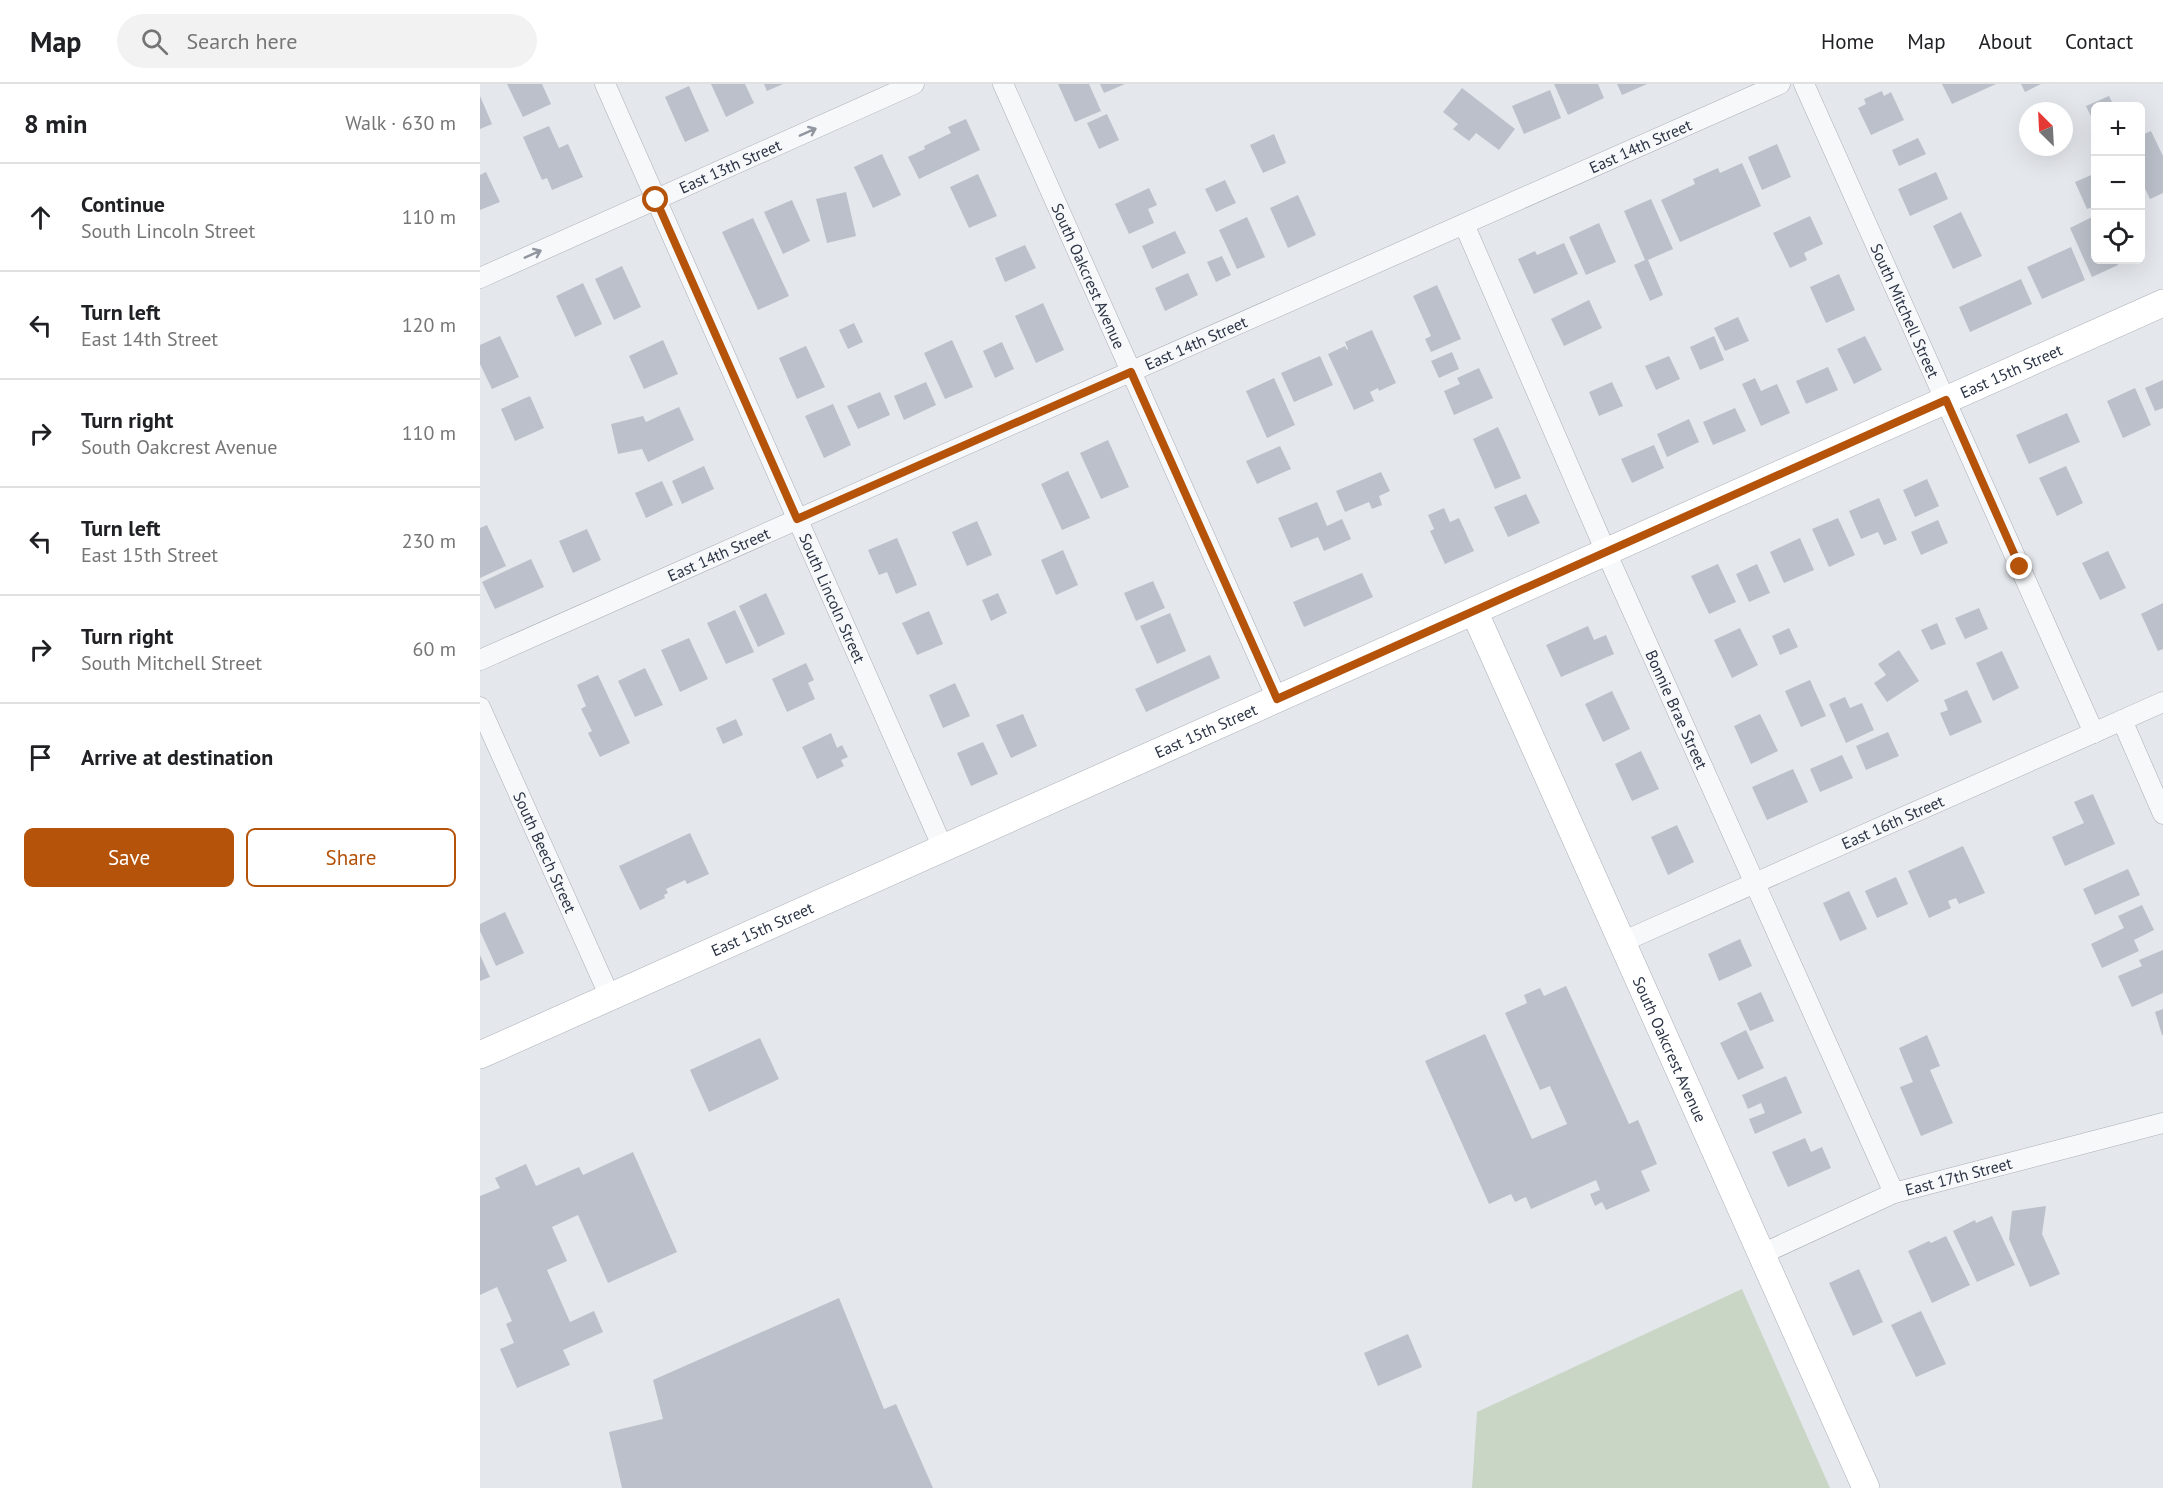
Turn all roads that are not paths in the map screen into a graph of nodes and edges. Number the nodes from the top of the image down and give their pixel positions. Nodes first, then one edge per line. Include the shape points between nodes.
1 (605, 84) edge
2 (915, 84) edge
3 (1003, 84) edge
4 (1780, 84) edge
5 (1804, 84) edge
6 (656, 200) junction
7 (1464, 224) junction
8 (480, 278) edge
9 (2163, 303) edge
10 (1131, 372) junction
11 (1946, 400) junction
12 (797, 519) junction
13 (1606, 552) junction
14 (1474, 611) junction
15 (480, 660) edge
16 (1277, 699) junction
17 (2163, 702) edge
18 (480, 707) edge
19 (2122, 720) junction
20 (2094, 733) junction
21 (2163, 814) edge
22 (943, 848) junction
23 (1755, 883) junction
24 (1622, 942) junction
25 (610, 997) junction
26 (480, 1055) edge
27 (2163, 1123) edge
28 (1894, 1193) junction
29 (1761, 1254) junction
30 (1866, 1488) edge

1 - 6 street, South Lincoln Street
6 -> 2 street, East 13th Street
3 - 10 street, South Oakcrest Avenue
4 - 7 street, East 14th Street
5 - 11 street, South Mitchell Street
8 -> 6 street, East 13th Street
6 - 12 street, South Lincoln Street
7 - 10 street, East 14th Street
7 - 13 street, Bonnie Brae Street
9 - 11 main road, East 15th Street
10 - 12 street, East 14th Street
10 - 16 street, South Oakcrest Avenue
11 - 13 main road, East 15th Street
11 - 20 street, South Mitchell Street
12 - 15 street, East 14th Street
12 - 22 street, South Lincoln Street
13 - 14 main road, East 15th Street
13 - 23 street, Bonnie Brae Street
14 - 16 main road, East 15th Street
14 - 24 main road, South Oakcrest Avenue
16 - 22 main road, East 15th Street
17 - 19 street, East 16th Street
18 - 25 street, South Beech Street
19 - 20 street, East 16th Street
19 - 21 street
20 - 23 street, East 16th Street
22 - 25 main road, East 15th Street
23 - 24 street, East 16th Street
23 - 28 street, Bonnie Brae Street
24 - 29 main road, South Oakcrest Avenue
25 - 26 main road, East 15th Street
27 - 28 street, East 17th Street
28 - 29 street, East 17th Street
29 - 30 main road, South Oakcrest Avenue

